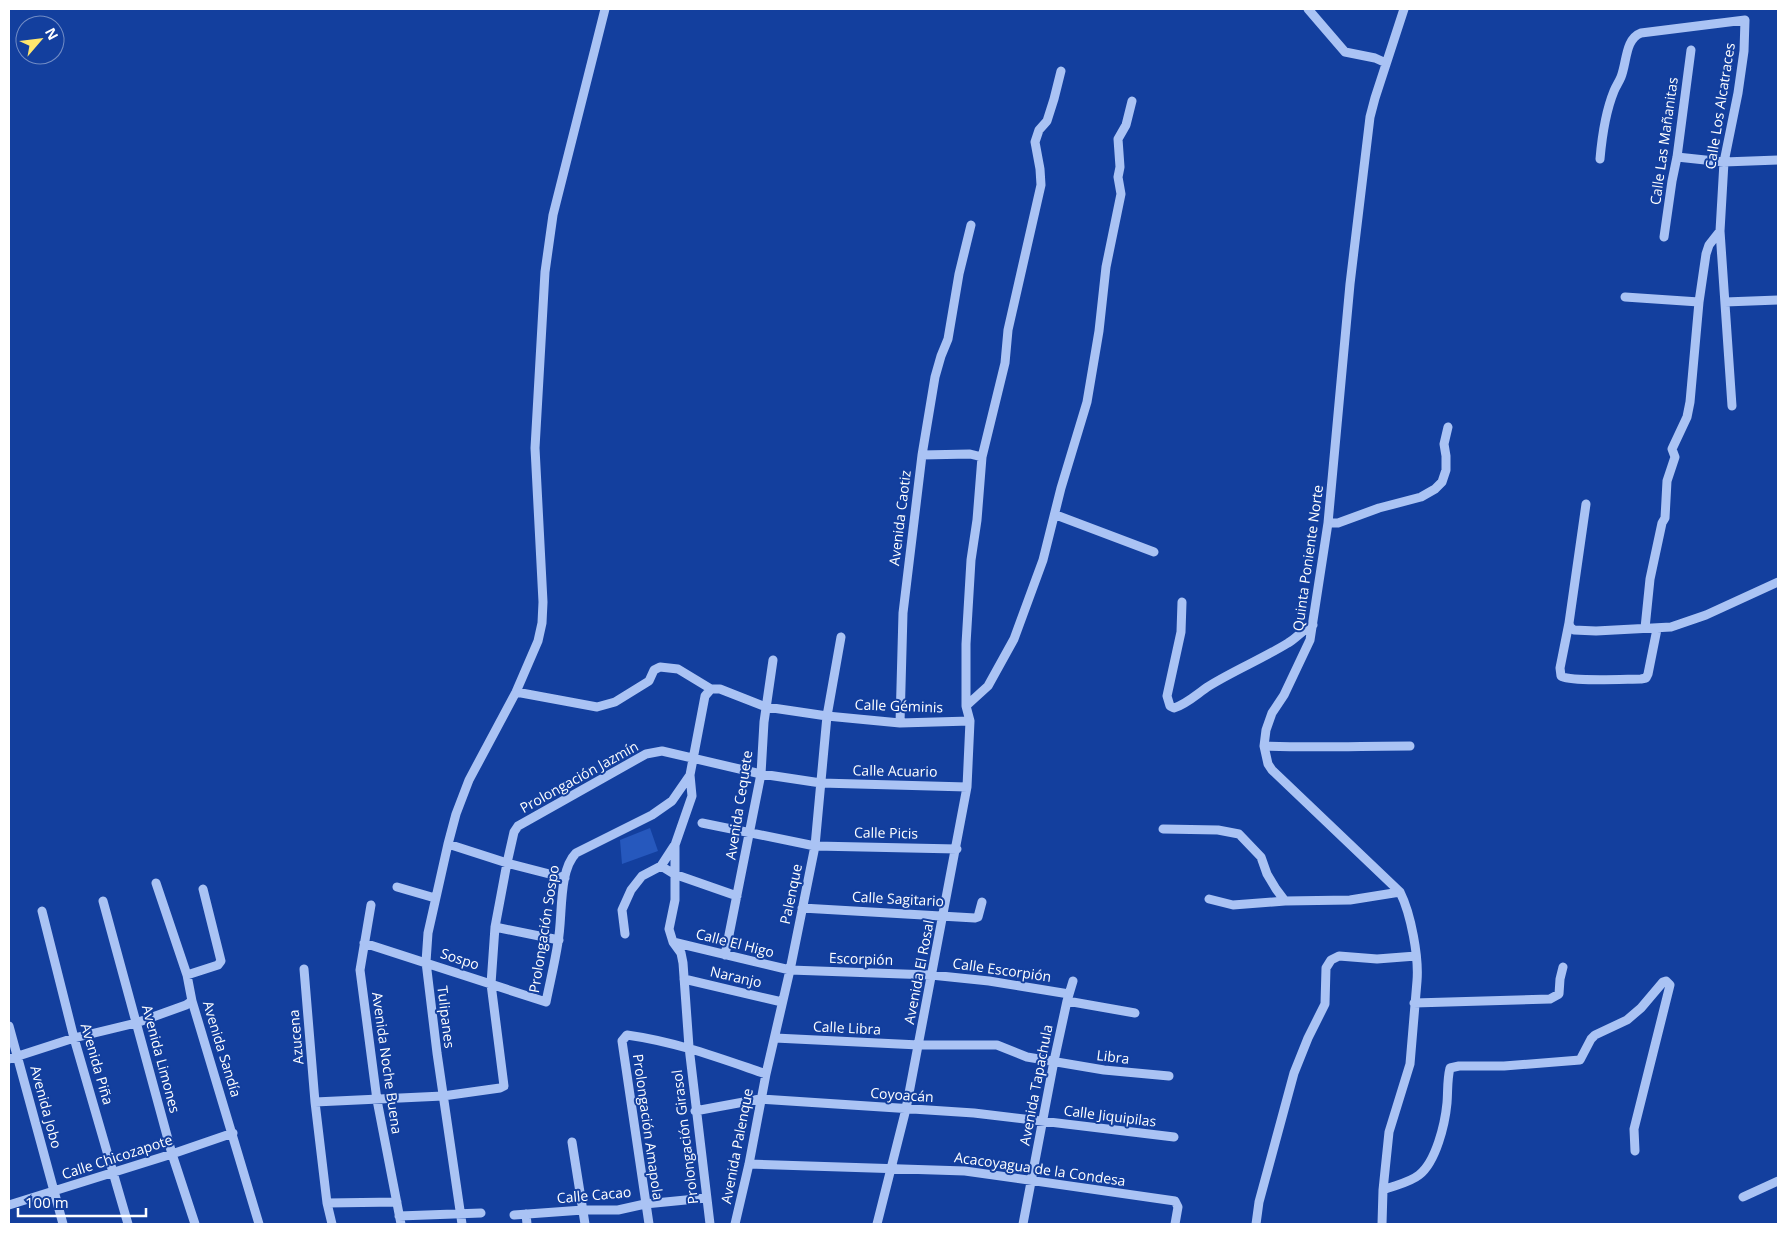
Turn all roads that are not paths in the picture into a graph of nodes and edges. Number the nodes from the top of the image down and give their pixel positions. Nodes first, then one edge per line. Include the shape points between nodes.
1 (605, 9) edge
2 (1308, 9) edge
3 (1404, 9) edge
4 (1691, 50) dead end
5 (1386, 63) junction
6 (1061, 71) dead end
7 (1132, 101) dead end
8 (1677, 157) junction
9 (1600, 160) dead end
10 (1778, 160) edge
11 (1724, 162) junction
12 (971, 225) dead end
13 (1720, 231) junction
14 (1664, 237) dead end
15 (1625, 297) dead end
16 (1778, 300) edge
17 (1699, 302) junction
18 (1725, 302) junction
19 (1732, 406) dead end
20 (1448, 427) dead end
21 (922, 455) junction
22 (982, 457) junction
23 (1586, 504) dead end
24 (1056, 515) junction
25 (1328, 523) junction
26 (1154, 552) dead end
27 (1778, 582) edge
28 (1182, 602) dead end
29 (1569, 622) junction
30 (1312, 625) junction
31 (1645, 628) junction
32 (1657, 629) junction
33 (841, 637) dead end
34 (773, 660) dead end
35 (516, 692) junction
36 (708, 692) junction
37 (966, 706) junction
38 (766, 707) junction
39 (827, 716) junction
40 (970, 721) junction
41 (900, 723) junction
42 (1264, 746) junction
43 (1410, 746) dead end
44 (693, 759) junction
45 (761, 774) junction
46 (690, 775) junction
47 (821, 783) junction
48 (967, 787) junction
49 (702, 823) dead end
50 (1163, 829) dead end
51 (750, 832) junction
52 (448, 844) junction
53 (675, 844) junction
54 (815, 846) junction
55 (957, 849) junction
56 (507, 863) junction
57 (661, 866) junction
58 (674, 874) junction
59 (565, 878) junction
60 (156, 883) dead end
61 (397, 887) dead end
62 (203, 889) dead end
63 (1400, 892) junction
64 (737, 896) junction
65 (435, 898) junction
66 (1209, 898) dead end
67 (103, 901) dead end
68 (1285, 901) junction
69 (982, 902) dead end
70 (371, 905) dead end
71 (802, 908) junction
72 (42, 911) dead end
73 (944, 915) junction
74 (495, 927) junction
75 (625, 934) dead end
76 (559, 940) junction
77 (673, 942) junction
78 (364, 943) junction
79 (725, 954) junction
80 (1416, 956) junction
81 (426, 962) junction
82 (1563, 967) dead end
83 (304, 969) dead end
84 (790, 970) junction
85 (187, 975) junction
86 (931, 975) junction
87 (684, 979) junction
88 (1073, 980) dead end
89 (491, 984) junction
90 (1068, 998) junction
91 (192, 1001) junction
92 (546, 1002) joint
93 (782, 1002) junction
94 (1414, 1003) junction
95 (1135, 1013) dead end
96 (136, 1022) junction
97 (9, 1026) edge
98 (74, 1038) junction
99 (775, 1038) junction
100 (919, 1044) junction
101 (689, 1047) junction
102 (13, 1057) edge
103 (1054, 1061) junction
104 (766, 1074) junction
105 (1169, 1076) dead end
106 (443, 1096) junction
107 (377, 1100) junction
108 (760, 1100) junction
109 (315, 1102) junction
110 (906, 1108) junction
111 (695, 1111) junction
112 (1042, 1122) junction
113 (233, 1132) junction
114 (1174, 1137) dead end
115 (572, 1142) dead end
116 (1635, 1151) dead end
117 (172, 1154) junction
118 (749, 1164) junction
119 (891, 1168) junction
120 (114, 1172) junction
121 (1778, 1180) edge
122 (1031, 1181) junction
123 (1383, 1190) junction
124 (54, 1192) junction
125 (1742, 1197) dead end
126 (706, 1198) junction
127 (397, 1202) junction
128 (327, 1203) junction
129 (9, 1204) edge
130 (645, 1204) junction
131 (582, 1210) junction
132 (481, 1213) dead end
133 (460, 1214) junction
134 (526, 1214) junction
135 (514, 1215) dead end
136 (400, 1220) edge
137 (63, 1224) edge
138 (128, 1224) edge
139 (195, 1224) edge
140 (259, 1224) edge
141 (332, 1224) edge
142 (462, 1224) edge
143 (527, 1224) edge
144 (585, 1224) edge
145 (649, 1224) edge
146 (710, 1224) edge
147 (735, 1224) edge
148 (877, 1224) edge
149 (1022, 1224) edge
150 (1175, 1224) edge
151 (1256, 1224) edge
152 (1382, 1224) edge

1 - 35 street, Tulipanes via 553,215 545,272 535,448 542,623 538,641
2 - 5 street via 1345,52
3 - 5 street, Quinta Poniente Norte
4 - 8 street, Calle Las Mañanitas
5 - 25 street, Quinta Poniente Norte via 1370,117 1350,284
6 - 22 street, Avenida El Rosal via 1047,121 1034,142 1041,185 1008,330 1005,363
7 - 24 street via 1126,125 1118,139 1121,194 1106,267 1087,402
8 - 11 street
8 - 14 street, Calle Las Mañanitas
9 - 11 street, Calle Los Alcatraces via 1603,131 1614,91 1635,35 1745,20 1739,85
10 - 11 street
11 - 13 street, Calle Los Alcatraces
12 - 21 street, Avenida Caotiz via 948,339 936,377
13 - 17 street via 1708,245
13 - 18 street, Calle Los Alcatraces
15 - 17 street
16 - 18 street
17 - 31 street via 1690,402 1687,417 1672,448 1675,456 1667,481 1665,518 1650,579
18 - 19 street, Calle Los Alcatraces
20 - 25 street via 1444,444 1446,470 1442,482 1435,489 1421,497 1338,523
21 - 22 street via 970,454
21 - 41 street, Avenida Caotiz via 903,613
22 - 37 street, Avenida El Rosal via 971,560
23 - 29 street
24 - 26 street
24 - 37 street via 1014,639 988,686
25 - 30 street, Quinta Poniente Norte
27 - 32 street via 1690,621
28 - 30 street via 1181,632 1168,696 1170,706 1174,708 1232,672 1290,642
29 - 31 street via 1574,630
29 - 32 street via 1561,676 1581,680 1646,678
30 - 42 street, Quinta Poniente Norte via 1310,640 1299,665 1272,713
31 - 32 street
33 - 39 street, Palenque
34 - 38 street, Avenida Cequete
35 - 36 street, Calle Géminis via 597,707 615,702 649,680 654,670 660,667 678,669
35 - 52 street, Tulipanes via 469,780
36 - 38 street, Calle Géminis via 720,689
36 - 44 street
37 - 40 street, Avenida El Rosal
38 - 39 street, Calle Géminis
38 - 45 street, Avenida Cequete
39 - 41 street, Calle Géminis
39 - 47 street, Palenque
40 - 41 street, Calle Géminis
40 - 48 street, Avenida El Rosal
42 - 43 street
42 - 63 street, Quinta Poniente Norte via 1272,770
44 - 45 street, Prolongación Jazmín
44 - 46 street
44 - 56 street, Prolongación Jazmín via 662,751 646,754 518,826
45 - 47 street, Calle Acuario
45 - 51 street, Avenida Cequete
46 - 53 street via 692,796
46 - 59 street, Prolongación Sospo via 672,801 652,815 576,853 570,860
47 - 48 street, Calle Acuario
47 - 54 street, Palenque
48 - 55 street, Avenida El Rosal
49 - 51 street, Calle Picis
50 - 68 street via 1218,830 1239,834 1261,857 1267,874
51 - 54 street, Calle Picis
51 - 64 street, Avenida Cequete
52 - 56 street
52 - 65 street, Tulipanes
53 - 57 street
53 - 58 street, Prolongación Girasol
54 - 55 street, Calle Picis
54 - 71 street, Palenque
55 - 73 street, Avenida El Rosal
56 - 59 street
56 - 74 street, Prolongación Jazmín
57 - 58 street
57 - 75 street via 642,876 630,890 622,910
58 - 64 street
58 - 77 street, Prolongación Girasol via 675,900 669,929
59 - 76 street, Prolongación Sospo
60 - 85 street, Avenida Sandía
61 - 65 street
62 - 85 street via 221,961 218,965
63 - 68 street via 1350,900
63 - 80 street, Quinta Poniente Norte
64 - 79 street, Avenida Cequete
65 - 81 street, Tulipanes
66 - 68 street via 1233,905
67 - 96 street, Avenida Limones
69 - 73 street, Calle Sagitario via 978,917
70 - 78 street, Avenida Noche Buena
71 - 73 street, Calle Sagitario
71 - 84 street, Palenque
72 - 98 street, Avenida Piña
73 - 86 street, Avenida El Rosal
74 - 76 street
74 - 89 street, Prolongación Jazmín
76 - 92 street, Prolongación Sospo
77 - 79 street, Calle El Higo
77 - 87 street, Prolongación Girasol via 681,953
78 - 81 street, Sospo
78 - 107 street, Avenida Noche Buena via 360,970
79 - 84 street, Calle El Higo
80 - 94 street, Quinta Poniente Norte via 1418,969
80 - 151 street via 1377,959 1339,956 1326,968 1325,1004 1294,1073
81 - 89 street, Sospo
81 - 106 street, Tulipanes
82 - 94 street via 1559,994 1550,999
83 - 109 street, Azucena
84 - 86 street, Escorpión
84 - 93 street, Palenque
85 - 91 street, Avenida Sandía
86 - 90 street, Calle Escorpión via 989,981
86 - 100 street, Avenida El Rosal
87 - 93 street, Naranjo
87 - 101 street, Prolongación Girasol
88 - 90 street, Avenida Tapachula
89 - 92 street, Sospo
89 - 106 street, Prolongación Jazmín via 504,1086
90 - 95 street, Calle Escorpión
90 - 103 street, Avenida Tapachula
91 - 96 street
91 - 113 street, Avenida Sandía
93 - 99 street, Palenque
94 - 123 street, Quinta Poniente Norte via 1410,1064 1389,1132
96 - 98 street
96 - 117 street, Avenida Limones
97 - 102 street, Avenida Jobo
98 - 102 street
98 - 120 street, Avenida Piña
99 - 100 street, Calle Libra
99 - 104 street, Palenque
100 - 103 street, Libra via 997,1045 1027,1057
100 - 110 street, Avenida El Rosal
101 - 104 street
101 - 111 street, Prolongación Girasol
101 - 130 street, Prolongación Amapola via 627,1035 622,1041
102 - 124 street, Avenida Jobo
103 - 105 street, Libra
103 - 112 street, Avenida Tapachula
104 - 108 street, Avenida Palenque
106 - 107 street
106 - 133 street, Tulipanes
107 - 109 street
107 - 127 street, Avenida Noche Buena
108 - 110 street, Coyoacán
108 - 111 street, Coyoacán
108 - 118 street, Avenida Palenque
109 - 128 street, Azucena
110 - 112 street, Coyoacán
110 - 119 street, Avenida El Rosal
111 - 126 street, Prolongación Girasol
112 - 114 street, Calle Jiquipilas
112 - 122 street, Avenida Tapachula
113 - 117 street, Calle Chicozapote
113 - 140 street, Avenida Sandía
115 - 131 street
116 - 123 street via 1634,1129 1670,985 1666,981 1626,1020 1595,1035 1580,1060 1450,1068 1447,1104 1433,1157 1420,1174
117 - 120 street, Calle Chicozapote
117 - 139 street, Avenida Limones
118 - 119 street, Acacoyagua de la Condesa
118 - 147 street, Avenida Palenque
119 - 122 street, Acacoyagua de la Condesa via 965,1171
119 - 148 street, Avenida El Rosal
120 - 124 street, Calle Chicozapote
120 - 138 street, Avenida Piña
121 - 125 street
122 - 149 street, Avenida Tapachula
122 - 150 street, Acacoyagua de la Condesa via 1175,1201 1178,1207
123 - 152 street, Quinta Poniente Norte
124 - 129 street, Calle Chicozapote
124 - 137 street, Avenida Jobo
126 - 130 street, Calle Cacao
126 - 146 street, Prolongación Girasol
127 - 128 street
127 - 136 street, Avenida Noche Buena
128 - 141 street, Azucena
130 - 131 street, Calle Cacao via 618,1210
130 - 145 street, Prolongación Amapola
131 - 134 street, Calle Cacao
131 - 144 street
132 - 133 street
133 - 136 street
133 - 142 street, Tulipanes
134 - 135 street, Calle Cacao
134 - 143 street

